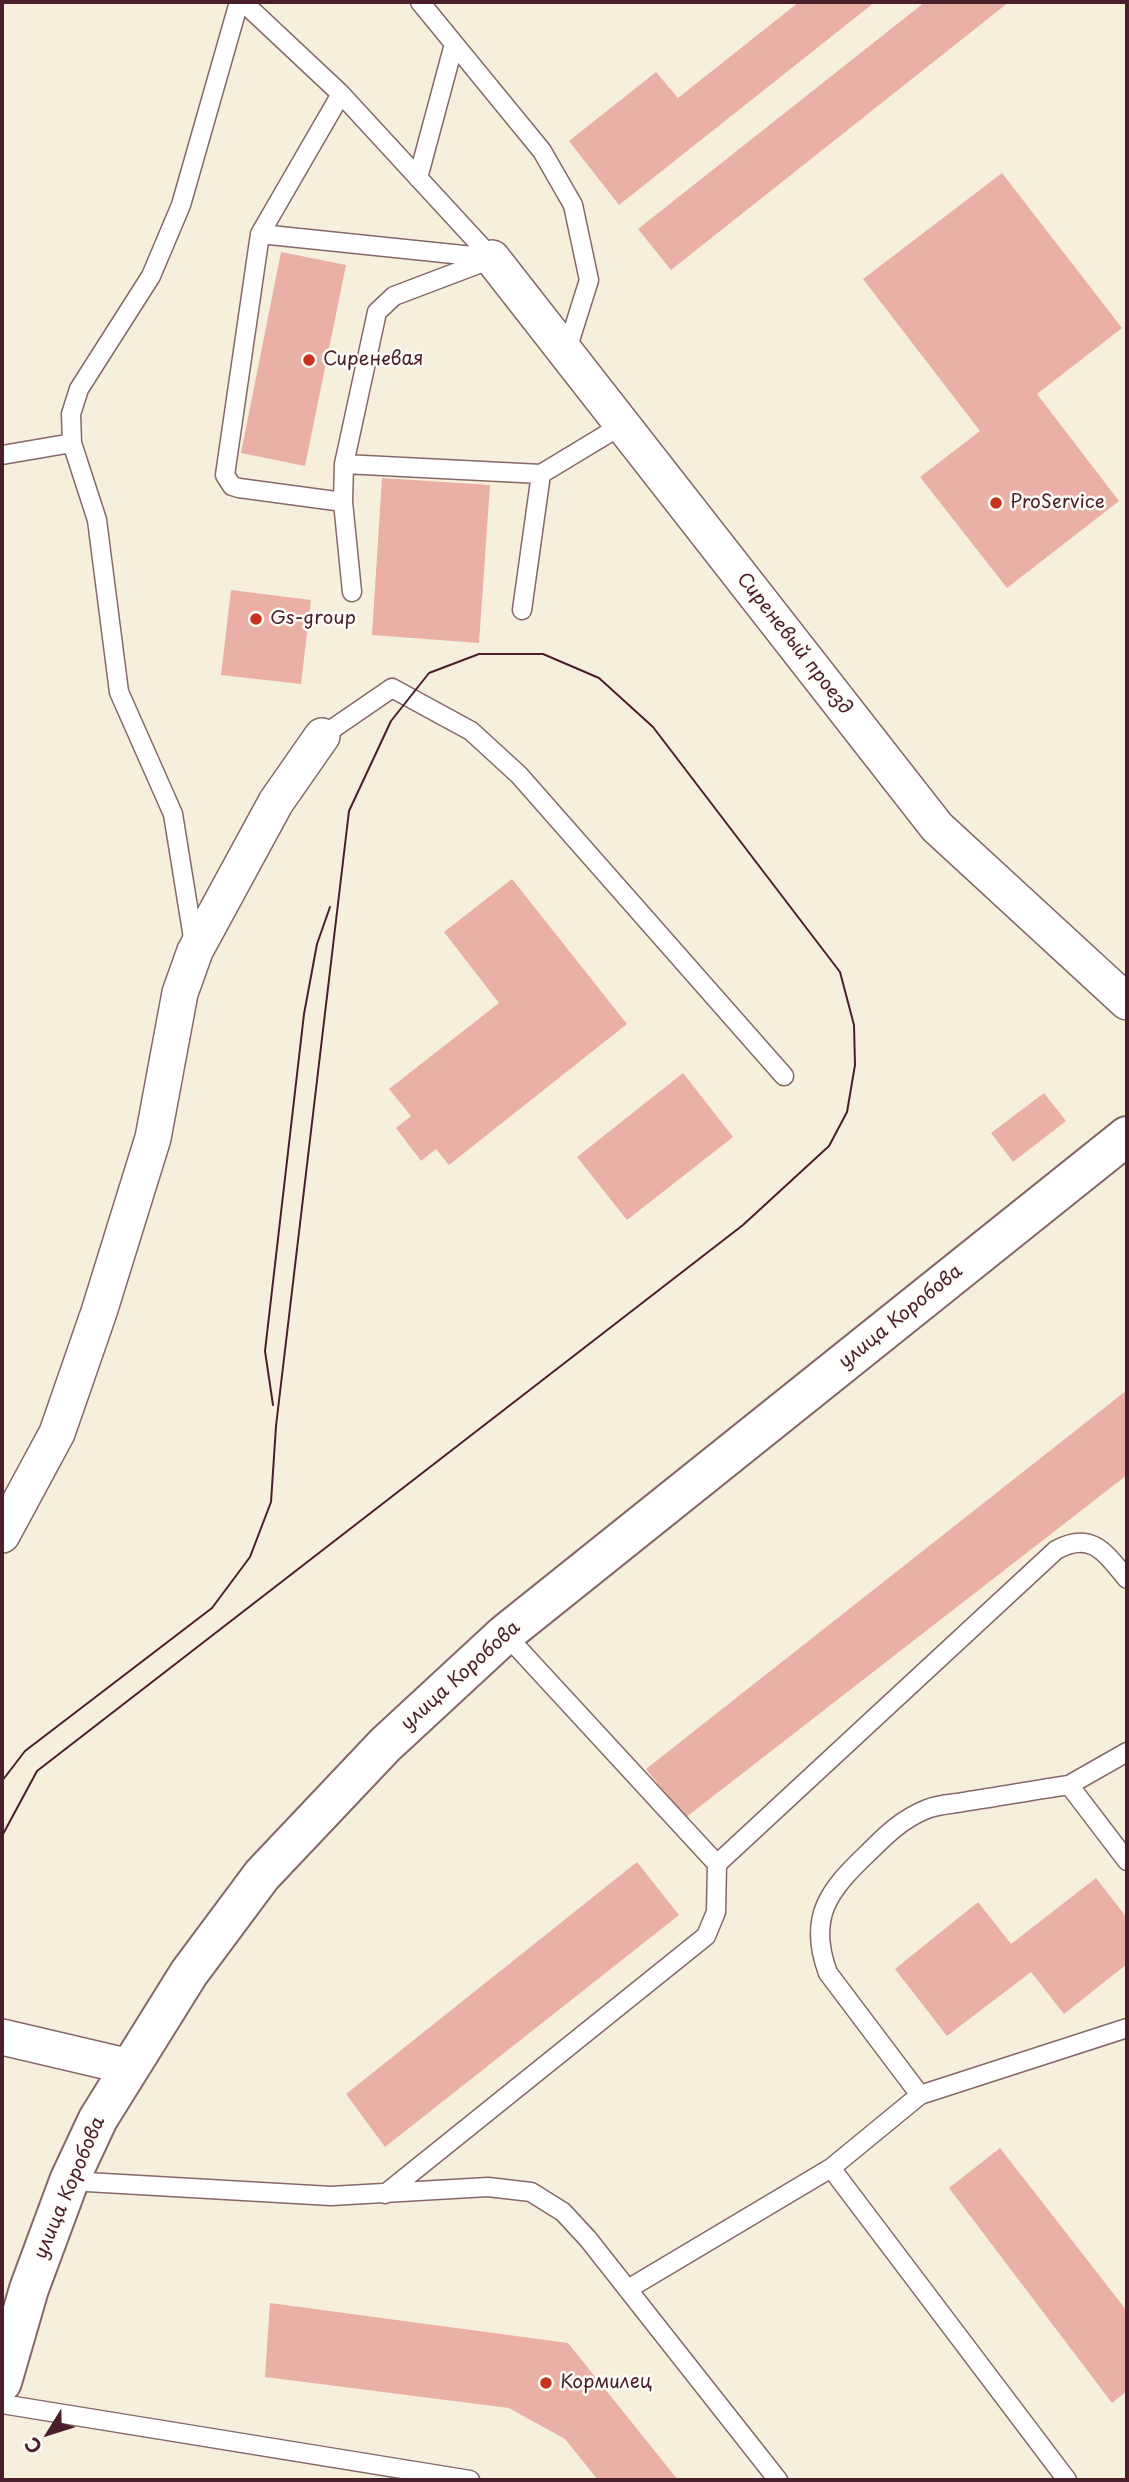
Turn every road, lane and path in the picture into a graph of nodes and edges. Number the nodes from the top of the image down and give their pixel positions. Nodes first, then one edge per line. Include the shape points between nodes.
1 (241, 2) edge
2 (420, 2) edge
3 (454, 44) junction
4 (341, 94) junction
5 (418, 178) junction
6 (260, 234) junction
7 (492, 258) junction
8 (566, 353) junction
9 (622, 425) junction
10 (72, 443) junction
11 (2, 454) edge
12 (344, 464) junction
13 (541, 474) junction
14 (343, 502) junction
15 (352, 592) dead end
16 (522, 610) dead end
17 (322, 736) joint
18 (195, 951) junction
19 (1127, 1002) edge
20 (784, 1076) dead end
21 (1127, 1136) edge
22 (2, 1535) edge
23 (1127, 1579) edge
24 (505, 1634) junction
25 (1127, 1752) edge
26 (1069, 1785) junction
27 (1127, 1861) edge
28 (717, 1864) junction
29 (1127, 2028) edge
30 (2, 2037) edge
31 (130, 2067) junction
32 (920, 2095) junction
33 (831, 2168) junction
34 (69, 2181) junction
35 (385, 2194) junction
36 (628, 2289) junction
37 (2, 2382) edge
38 (2, 2404) edge
39 (470, 2480) edge
40 (778, 2480) edge
41 (1067, 2480) edge

1 - 4 lane
1 - 10 lane via 181,205 151,276 79,388 72,414
2 - 3 lane
3 - 5 lane
3 - 8 lane via 542,151 573,205 589,280
4 - 5 lane
4 - 6 lane
5 - 7 lane
6 - 7 lane
6 - 14 lane via 225,475 239,488
7 - 8 street, Сиреневый проезд
7 - 12 lane via 394,296 377,312
8 - 9 street, Сиреневый проезд
9 - 13 lane
9 - 19 street, Сиреневый проезд via 937,827
10 - 11 lane
10 - 18 lane via 97,520 119,692 173,814
12 - 13 lane
12 - 14 lane
13 - 16 lane
14 - 15 lane
17 - 18 street via 276,802
17 - 20 lane via 392,688 471,732 519,775
18 - 22 street via 180,993 153,1138 99,1312 57,1433
21 - 24 street, улица Коробова
23 - 28 lane via 1097,1546 1068,1543 1056,1550
24 - 28 lane
24 - 31 street, улица Коробова via 385,1745 262,1875 189,1973
25 - 26 lane
26 - 27 lane
26 - 32 lane via 929,1808 899,1823 837,1882 827,1902 820,1937 828,1973
28 - 35 lane via 716,1912 706,1936
29 - 32 lane
30 - 31 street
31 - 34 street, улица Коробова via 98,2119
32 - 33 lane
33 - 36 lane
33 - 41 lane
34 - 35 lane via 331,2196
34 - 37 street, улица Коробова via 29,2289
35 - 36 lane via 488,2187 531,2192 563,2212
36 - 40 lane
38 - 39 lane

